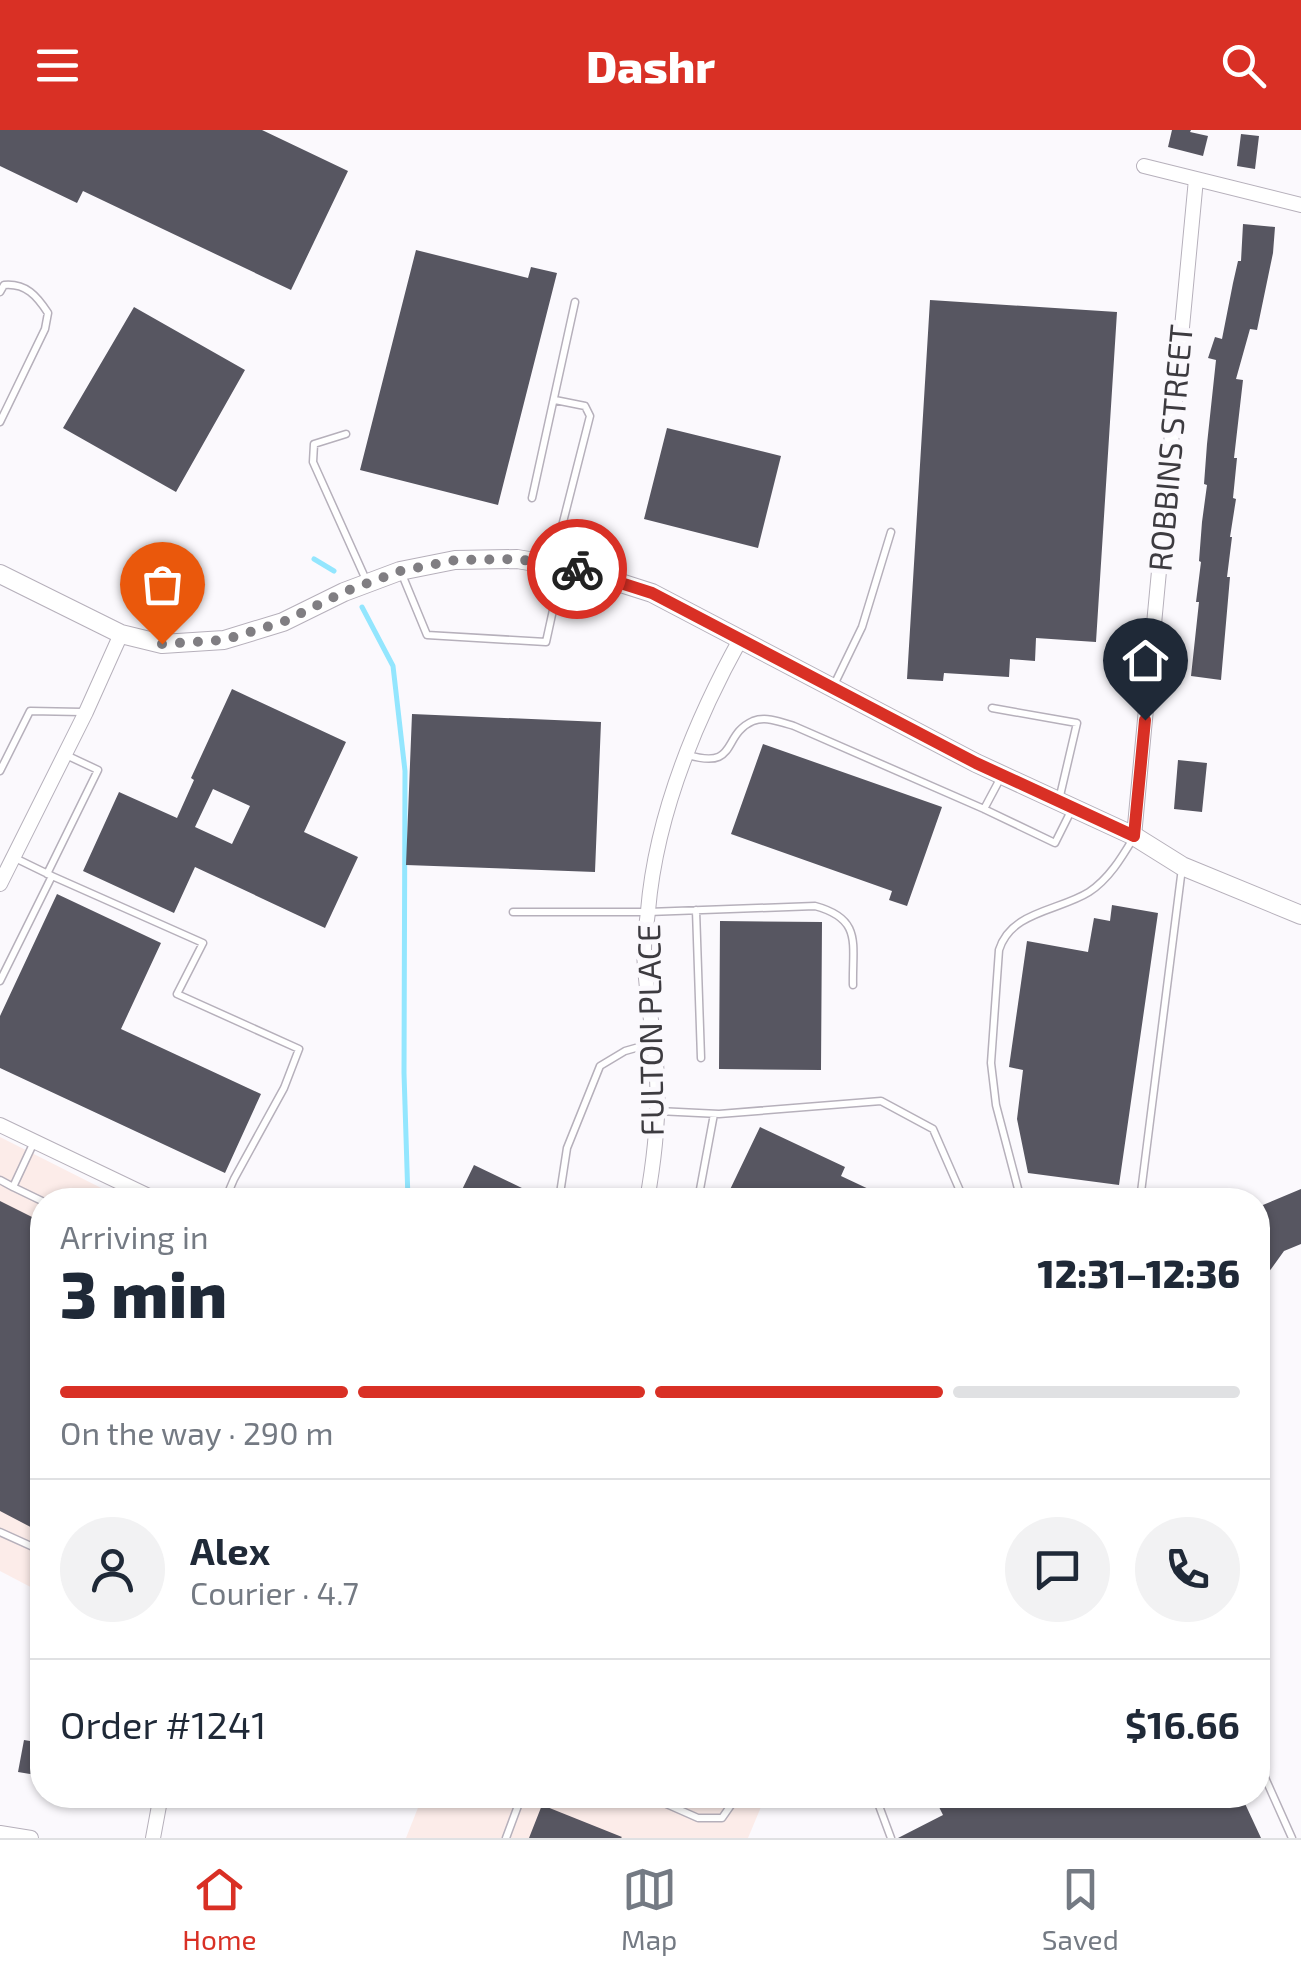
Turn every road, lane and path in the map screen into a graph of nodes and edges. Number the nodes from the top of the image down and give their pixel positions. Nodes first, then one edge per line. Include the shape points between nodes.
1 (1144, 166) dead end
2 (1196, 179) junction
3 (1301, 205) edge
4 (0, 292) edge
5 (575, 302) dead end
6 (555, 400) junction
7 (0, 422) edge
8 (346, 434) dead end
9 (532, 498) dead end
10 (891, 532) dead end
11 (558, 566) junction
12 (400, 571) junction
13 (0, 574) edge
14 (368, 583) junction
15 (122, 634) junction
16 (741, 638) junction
17 (832, 688) junction
18 (992, 708) dead end
19 (86, 712) junction
20 (65, 754) junction
21 (686, 755) junction
22 (0, 771) edge
23 (1002, 775) junction
24 (1066, 804) junction
25 (984, 809) junction
26 (1134, 836) junction
27 (7, 863) edge
28 (1182, 866) junction
29 (49, 875) junction
30 (0, 884) edge
31 (696, 910) junction
32 (513, 912) dead end
33 (648, 912) junction
34 (1301, 915) edge
35 (0, 982) edge
36 (853, 986) dead end
37 (654, 1043) junction
38 (701, 1058) dead end
39 (657, 1110) junction
40 (714, 1114) junction
41 (0, 1125) edge
42 (34, 1141) junction
43 (0, 1180) edge
44 (13, 1186) junction
45 (133, 1188) edge
46 (230, 1188) edge
47 (562, 1188) edge
48 (648, 1188) edge
49 (700, 1188) edge
50 (959, 1188) edge
51 (1018, 1188) edge
52 (1142, 1188) edge
53 (30, 1195) edge
54 (0, 1532) edge
55 (30, 1545) edge
56 (1270, 1789) edge
57 (159, 1808) edge
58 (517, 1808) edge
59 (675, 1808) edge
60 (729, 1808) edge
61 (880, 1808) edge
62 (0, 1833) edge
63 (30, 1838) edge
64 (154, 1838) edge
65 (506, 1838) edge
66 (891, 1838) edge
67 (1292, 1838) edge

1 - 2 street
2 - 3 street
2 - 26 street, ROBBINS STREET
4 - 7 lane via 16,284 36,295 48,314
5 - 6 lane
6 - 9 lane
6 - 11 lane via 585,406 590,416 560,530
8 - 14 lane via 314,444 313,462
10 - 17 lane via 862,628
11 - 12 street via 456,560
11 - 12 lane via 546,642 427,635
11 - 16 street via 652,593
12 - 14 street
13 - 15 street
14 - 15 street via 224,640 162,644
15 - 19 street
16 - 17 street
16 - 21 street, FULTON PLACE
17 - 23 street
18 - 24 lane via 1076,723
19 - 20 street
19 - 22 lane via 30,711
20 - 27 street
20 - 29 lane via 98,770
21 - 25 lane via 718,759 741,729 770,719
21 - 33 street, FULTON PLACE via 651,875
23 - 24 street
23 - 25 lane
24 - 25 lane via 1055,843
24 - 26 street
26 - 28 street
26 - 51 lane via 1115,868 1089,892 1032,914 1002,939 992,1063
27 - 29 lane
27 - 30 street
28 - 34 street
28 - 52 lane
29 - 35 lane
29 - 46 lane via 202,944 177,994 299,1050
31 - 33 lane
31 - 36 lane via 834,911 852,932
31 - 38 lane
32 - 33 lane
33 - 37 street, FULTON PLACE via 644,947
37 - 39 street, FULTON PLACE
37 - 47 lane via 600,1066 567,1148
39 - 40 lane
39 - 48 street, FULTON PLACE
40 - 49 lane
40 - 50 lane via 881,1101 934,1130
41 - 42 street
42 - 44 lane
42 - 45 street
43 - 44 lane
44 - 53 lane
54 - 55 lane
56 - 67 lane
57 - 64 street
58 - 65 lane
59 - 60 lane via 698,1818 722,1818
61 - 66 lane
62 - 63 street

